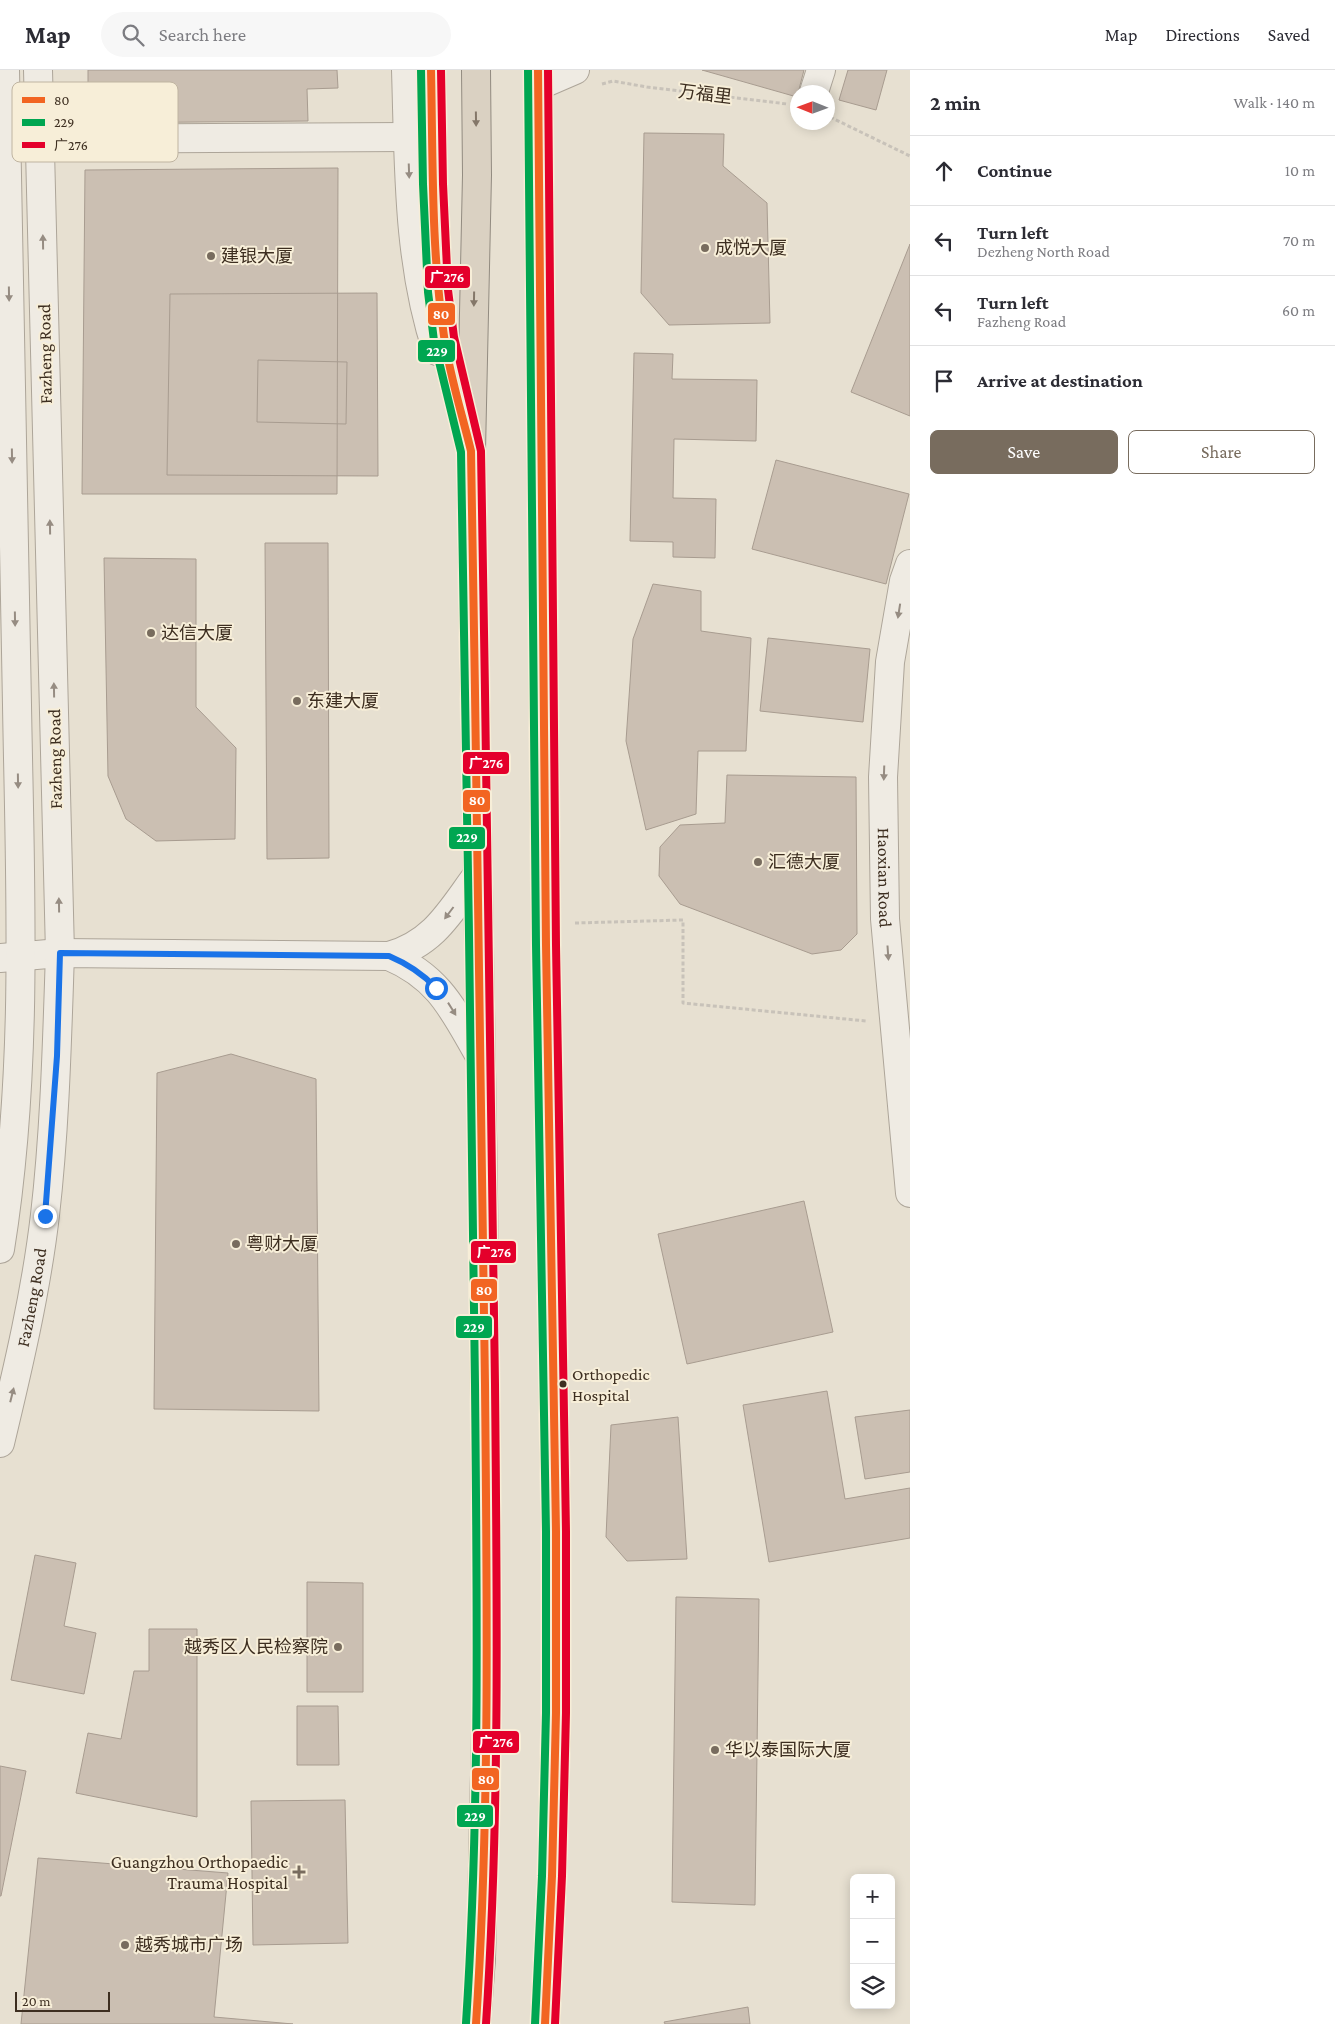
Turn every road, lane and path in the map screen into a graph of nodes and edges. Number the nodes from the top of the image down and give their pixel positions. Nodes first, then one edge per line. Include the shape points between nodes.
1 (5, 70) edge
2 (406, 70) edge
3 (431, 70) edge
4 (476, 70) edge
5 (575, 70) edge
6 (821, 70) edge
7 (538, 78) edge
8 (613, 81) dead end
9 (816, 85) edge
10 (788, 104) dead end
11 (835, 119) edge
12 (408, 137) junction
13 (178, 138) edge
14 (910, 156) edge
15 (41, 162) edge
16 (471, 450) junction
17 (910, 564) edge
18 (478, 874) junction
19 (546, 924) junction
20 (60, 953) junction
21 (389, 956) junction
22 (11, 957) edge
23 (894, 1024) junction
24 (903, 1056) edge
25 (481, 1058) junction
26 (910, 1193) edge
27 (0, 1249) edge
28 (0, 1442) edge
29 (476, 2024) edge
30 (545, 2024) edge

1 -> 22 street, Fazheng Road
2 - 12 street
3 - 16 highway via 438,291 444,340
4 -> 16 highway
5 - 7 street
6 - 9 street
7 - 19 highway
8 - 10 path, 万福里
11 - 14 path
12 - 13 street
12 -> 16 street via 410,192 424,302
20 -> 15 street, Fazheng Road
16 - 18 highway
17 -> 23 street, Haoxian Road via 890,662 883,777 886,919
18 -> 21 street via 430,934 404,952
18 - 25 highway
19 - 23 path via 683,920 683,1003
19 - 30 highway via 556,1713
20 - 21 street
20 - 22 street
28 -> 20 street, Fazheng Road via 24,1343 45,1216 57,1056
21 -> 25 street via 422,973 436,988 448,1002
22 - 27 street, Fazheng Road via 15,1127
23 - 24 street, Haoxian Road
24 - 26 street, Haoxian Road
25 - 29 highway via 486,1721 481,1958

